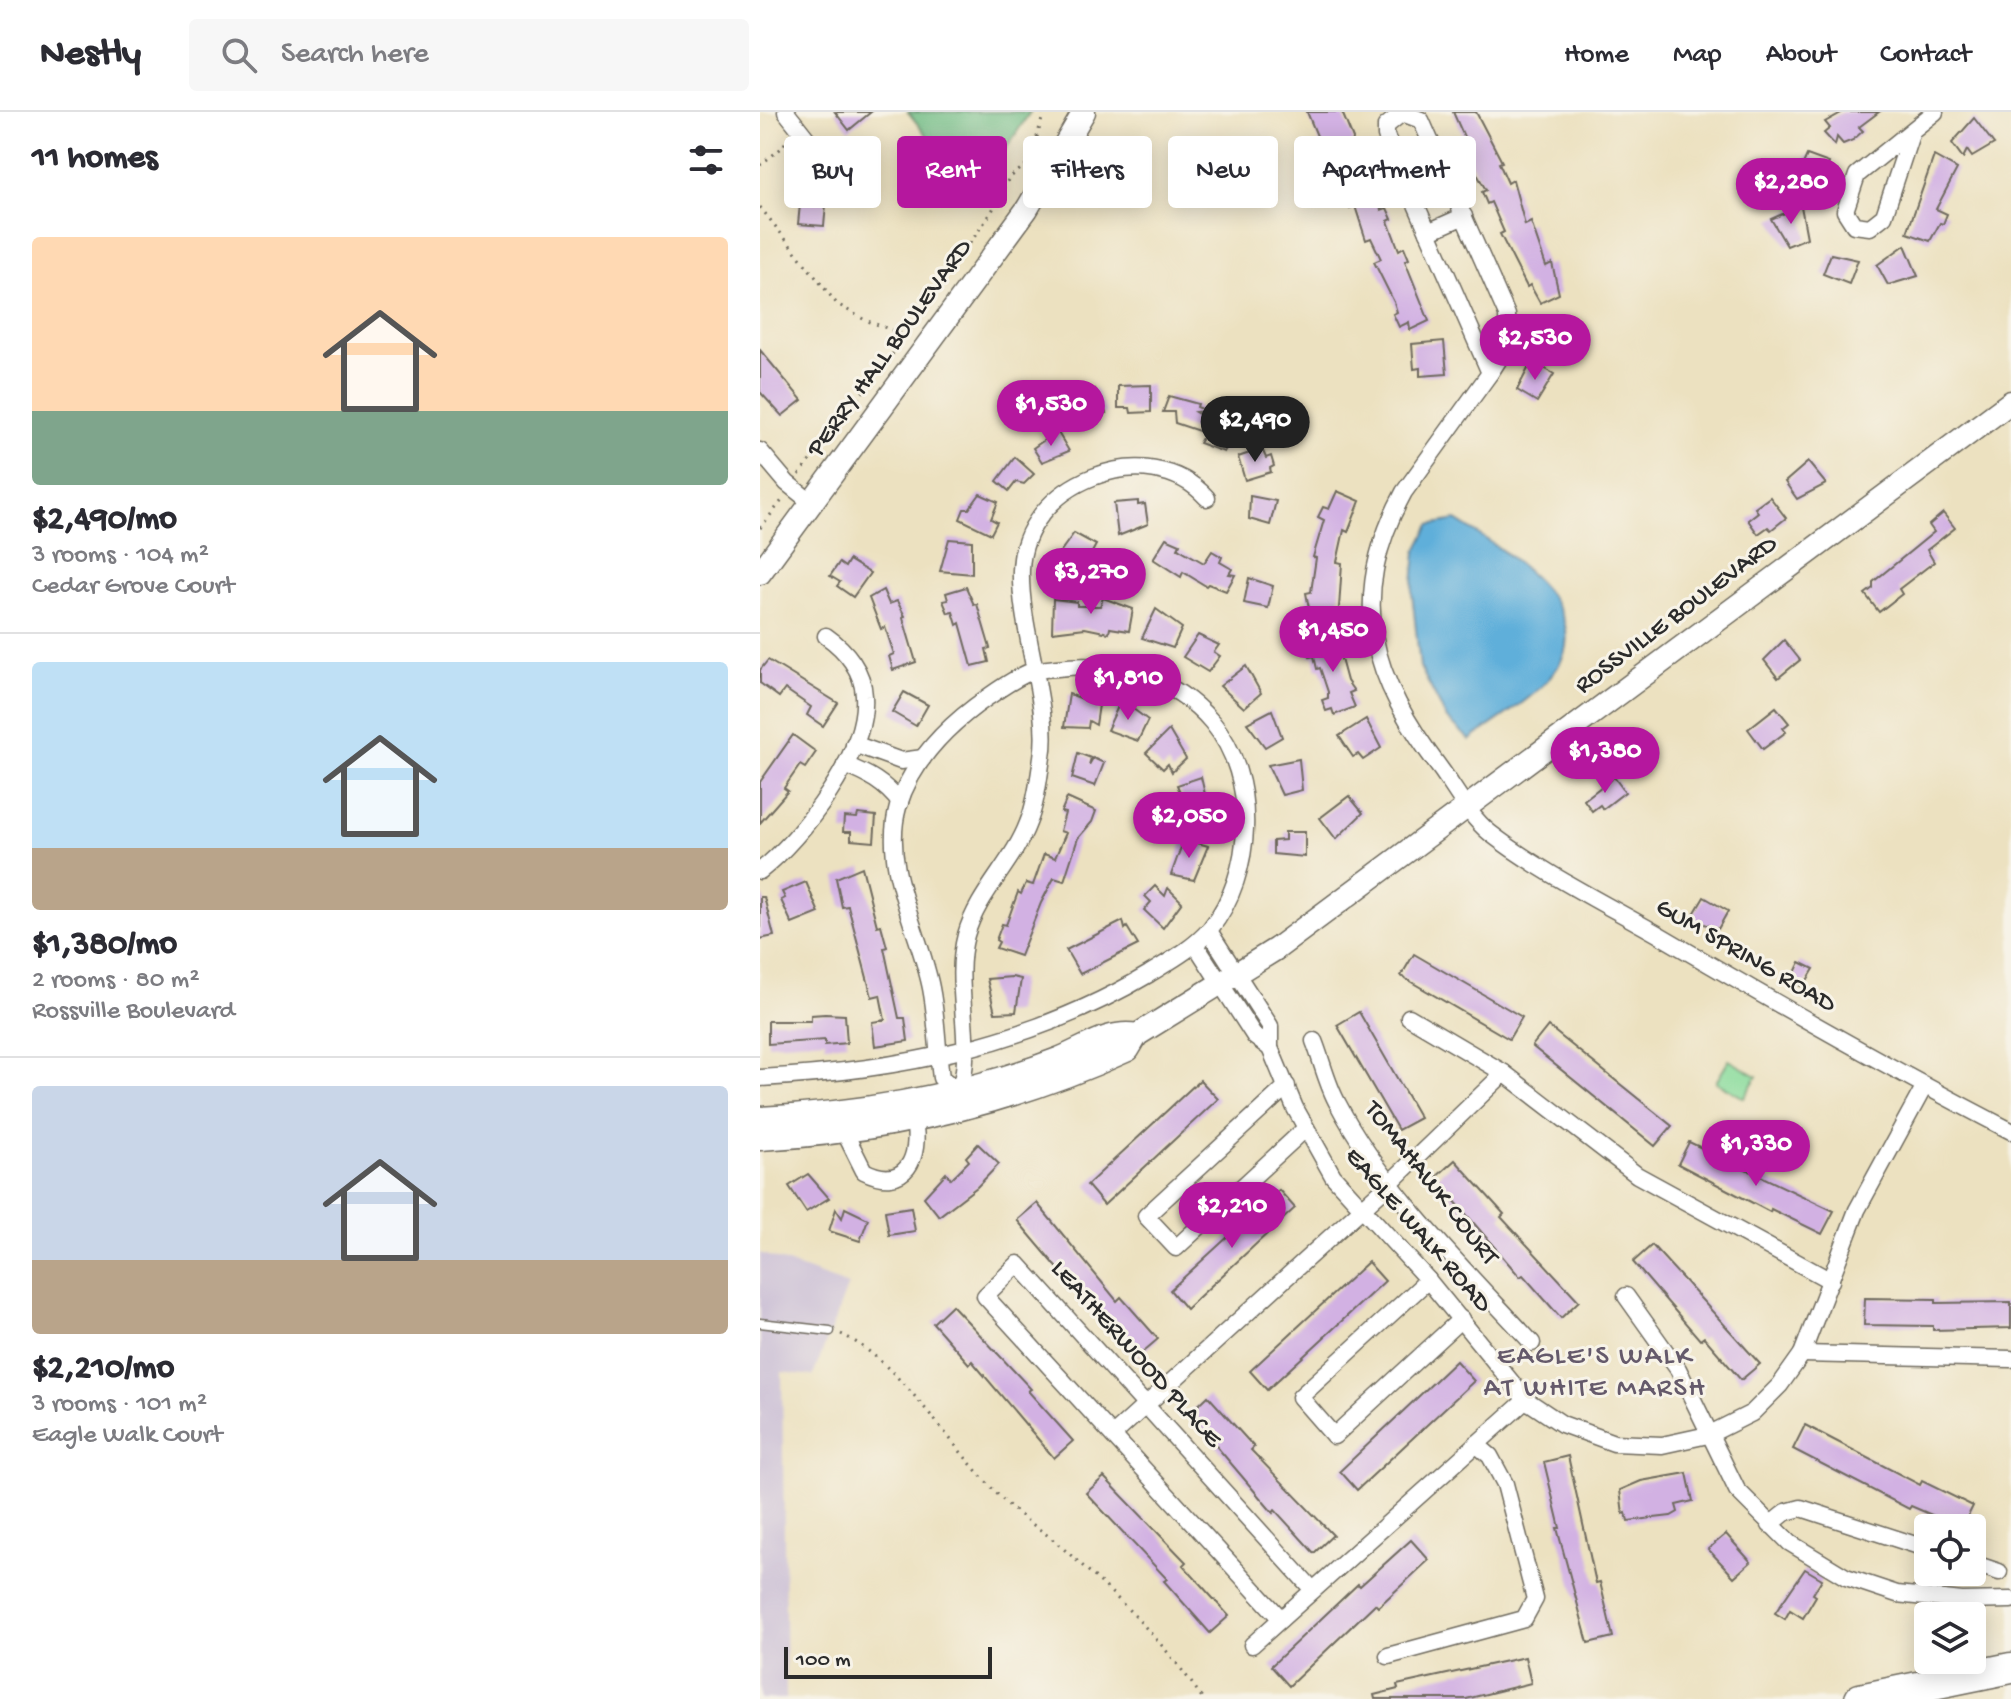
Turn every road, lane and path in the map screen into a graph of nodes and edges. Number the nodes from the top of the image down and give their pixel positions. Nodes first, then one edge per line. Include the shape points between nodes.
1 (786, 112) edge
2 (1044, 112) edge
3 (1084, 112) edge
4 (1935, 112) edge
5 (1911, 134) junction
6 (805, 136) edge
7 (784, 146) edge
8 (760, 165) edge
9 (760, 207) edge
10 (1464, 216) junction
11 (1428, 232) junction
12 (905, 335) junction
13 (1490, 373) junction
14 (2011, 402) edge
15 (760, 451) edge
16 (800, 473) dead end
17 (783, 498) dead end
18 (1207, 498) dead end
19 (812, 503) junction
20 (760, 528) edge
21 (760, 573) edge
22 (826, 636) dead end
23 (1033, 670) junction
24 (854, 744) junction
25 (923, 758) junction
26 (845, 765) junction
27 (900, 803) junction
28 (1468, 806) junction
29 (760, 871) edge
30 (1209, 931) junction
31 (1195, 944) junction
32 (1230, 980) junction
33 (959, 987) junction
34 (931, 989) junction
35 (1409, 1017) dead end
36 (1137, 1035) junction
37 (1314, 1041) dead end
38 (964, 1052) junction
39 (938, 1056) junction
40 (1504, 1073) junction
41 (760, 1078) edge
42 (1287, 1086) junction
43 (1924, 1087) junction
44 (959, 1091) junction
45 (760, 1118) edge
46 (914, 1121) junction
47 (1306, 1128) junction
48 (2011, 1131) edge
49 (845, 1133) junction
50 (760, 1139) edge
51 (1391, 1182) junction
52 (1361, 1210) junction
53 (1428, 1280) junction
54 (1831, 1281) junction
55 (1626, 1296) dead end
56 (1461, 1319) junction
57 (760, 1323) edge
58 (830, 1331) joint
59 (1532, 1343) dead end
60 (1802, 1354) junction
61 (2011, 1359) edge
62 (1526, 1400) junction
63 (1148, 1403) junction
64 (1113, 1435) junction
65 (1708, 1435) junction
66 (1476, 1444) junction
67 (1770, 1525) junction
68 (1914, 1544) edge
69 (1986, 1568) edge
70 (1999, 1572) dead end
71 (1313, 1590) junction
72 (2011, 1600) edge
73 (1281, 1619) junction
74 (1252, 1645) dead end
75 (1388, 1656) dead end
76 (2011, 1668) edge
77 (1203, 1699) edge
78 (1860, 1699) edge

1 - 6 street
2 - 12 path via 1033,158 1009,178 991,213
3 - 19 main road, PERRY HALL BOULEVARD via 1027,209
4 - 5 street
5 - 5 street via 1857,175 1845,211 1854,225 1870,227 1884,216
7 - 8 path
9 - 12 path via 837,304
10 - 11 street
10 - 11 street, GUM SPRING ROAD via 1421,120 1402,113 1386,126 1386,136
10 - 13 street, GUM SPRING ROAD via 1509,325 1508,345
11 - 13 street
12 - 16 path
13 - 28 street, GUM SPRING ROAD via 1404,492 1383,537 1373,587 1375,639 1395,703
14 - 28 main road, ROSSVILLE BOULEVARD
15 - 19 street
17 - 20 path
18 - 23 street via 1177,474 1125,467 1103,472 1054,502 1032,533 1021,567
19 - 21 main road, PERRY HALL BOULEVARD
22 - 24 street via 855,664 864,696
23 - 25 street via 968,711
23 - 30 street via 1109,665 1169,687 1215,725 1234,764 1245,807 1244,851 1228,900
23 - 33 street via 1043,754 1028,823 966,935
24 - 25 street via 901,761
24 - 26 street
25 - 27 street
26 - 27 street via 890,789
26 - 29 street via 786,851
27 - 34 street via 900,881
28 - 32 main road, ROSSVILLE BOULEVARD
28 - 43 street, GUM SPRING ROAD via 1488,832 1563,879
30 - 31 street
30 - 32 street
31 - 32 street
31 - 38 street via 1114,995 1036,1029
32 - 36 main road, ROSSVILLE BOULEVARD
32 - 42 street, EAGLE WALK ROAD via 1255,1037 1270,1048
33 - 34 street
33 - 38 street
34 - 39 street
35 - 40 street
36 - 44 main road, ROSSVILLE BOULEVARD via 1120,1031 1060,1058
36 - 46 main road, ROSSVILLE BOULEVARD via 1128,1050 1056,1081 979,1107
37 - 51 street, TOMAHAWK COURT via 1336,1102
38 - 39 street
38 - 44 street via 966,1072
39 - 41 street via 873,1069
39 - 44 street via 941,1078
40 - 51 street
40 - 54 street via 1637,1175
42 - 47 street, EAGLE WALK ROAD
42 - 47 street via 1146,1216 1176,1248
43 - 48 street, GUM SPRING ROAD
43 - 54 street, EAGLE WALK ROAD via 1857,1210
44 - 45 main road, ROSSVILLE BOULEVARD via 848,1112
46 - 49 main road, ROSSVILLE BOULEVARD
46 - 49 street via 916,1155 892,1177 864,1171
47 - 52 street, EAGLE WALK ROAD via 1333,1176
49 - 50 main road, ROSSVILLE BOULEVARD
51 - 52 street
51 - 59 street, TOMAHAWK COURT
52 - 53 street, EAGLE WALK ROAD
52 - 63 street
53 - 56 street, EAGLE WALK ROAD
53 - 56 street via 1300,1397 1334,1436
54 - 60 street, EAGLE WALK ROAD
55 - 65 street via 1678,1369
56 - 62 street, EAGLE WALK ROAD
57 - 58 lane
58 - 77 path via 873,1352 1015,1511 1151,1632
60 - 61 street
60 - 65 street, EAGLE WALK ROAD via 1752,1413
62 - 65 street, EAGLE WALK ROAD via 1562,1424 1614,1443 1662,1445
62 - 66 street
63 - 64 street
63 - 64 street, LEATHERWOOD PLACE via 1018,1264 985,1296
63 - 71 street, LEATHERWOOD PLACE
64 - 73 street, LEATHERWOOD PLACE
65 - 67 street via 1737,1490
66 - 71 street
66 - 75 street via 1490,1456 1505,1484 1533,1589 1531,1609 1524,1619
67 - 68 street via 1801,1508
67 - 72 street via 1814,1559 1872,1587 1924,1599
69 - 70 street
71 - 73 street
73 - 74 street
76 - 78 highway

